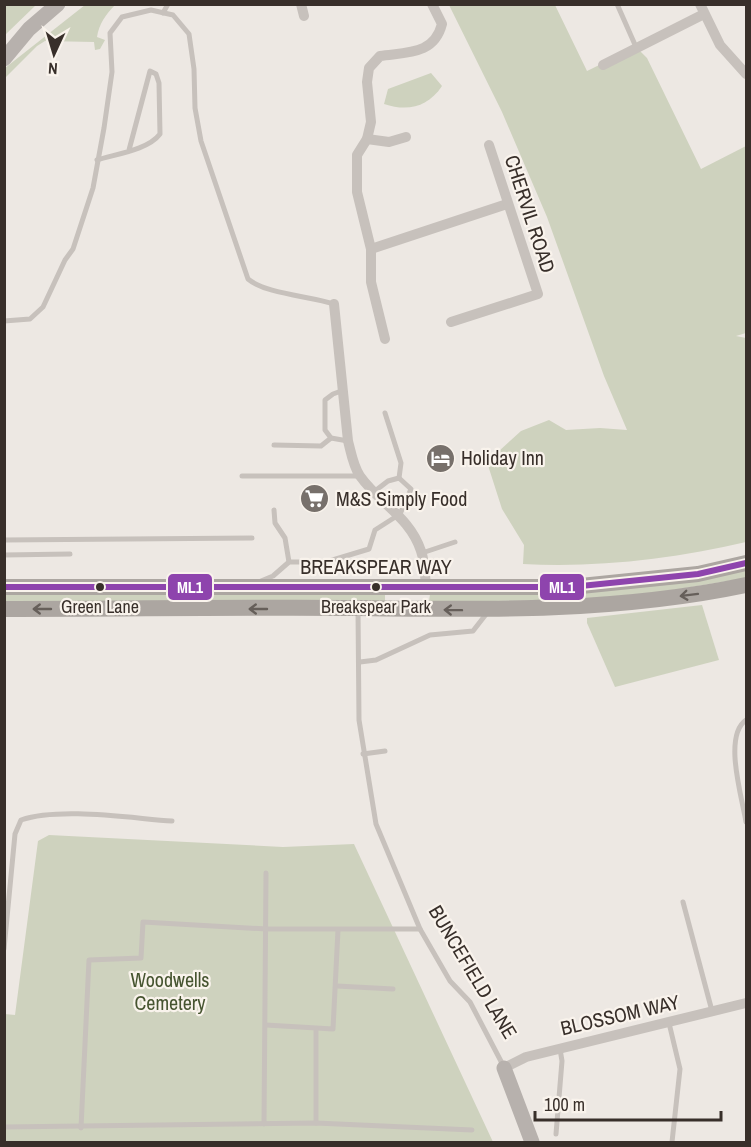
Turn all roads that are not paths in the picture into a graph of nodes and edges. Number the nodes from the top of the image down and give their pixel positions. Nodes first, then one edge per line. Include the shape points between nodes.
1 (58, 4) edge
2 (168, 4) edge
3 (301, 4) edge
4 (432, 4) edge
5 (617, 4) edge
6 (702, 9) edge
7 (163, 13) junction
8 (304, 16) dead end
9 (636, 47) junction
10 (4, 59) edge
11 (603, 65) dead end
12 (747, 74) edge
13 (406, 137) dead end
14 (368, 139) junction
15 (489, 146) dead end
16 (129, 150) junction
17 (97, 160) junction
18 (507, 204) junction
19 (371, 249) junction
20 (334, 304) joint
21 (4, 321) edge
22 (451, 322) dead end
23 (385, 339) dead end
24 (344, 390) junction
25 (386, 413) dead end
26 (331, 438) junction
27 (348, 441) junction
28 (274, 445) dead end
29 (242, 476) dead end
30 (360, 476) junction
31 (399, 478) junction
32 (375, 490) junction
33 (274, 510) dead end
34 (400, 514) junction
35 (252, 538) dead end
36 (4, 540) edge
37 (455, 542) dead end
38 (422, 553) junction
39 (70, 554) dead end
40 (4, 555) edge
41 (289, 562) junction
42 (747, 563) edge
43 (747, 585) edge
44 (4, 587) edge
45 (246, 588) junction
46 (426, 588) junction
47 (358, 608) junction
48 (4, 609) edge
49 (489, 610) junction
50 (360, 662) junction
51 (747, 720) edge
52 (385, 751) dead end
53 (363, 754) junction
54 (172, 821) dead end
55 (747, 822) edge
56 (266, 873) dead end
57 (682, 902) dead end
58 (267, 929) junction
59 (420, 929) junction
60 (338, 930) junction
61 (4, 949) edge
62 (337, 987) junction
63 (393, 989) dead end
64 (747, 1003) edge
65 (712, 1012) junction
66 (669, 1023) junction
67 (266, 1025) junction
68 (316, 1029) junction
69 (560, 1048) junction
70 (504, 1068) junction
71 (316, 1122) junction
72 (264, 1124) junction
73 (4, 1127) edge
74 (81, 1128) junction
75 (472, 1130) dead end
76 (556, 1134) dead end
77 (532, 1143) edge
78 (672, 1143) edge

1 - 10 street via 29,28
2 - 7 lane
3 - 8 street
4 - 14 street via 442,24 439,36 428,48 380,56 369,68
5 - 9 lane
6 - 9 street
6 - 12 street via 725,52
7 - 17 lane via 151,10 122,17 110,33 112,72
7 - 20 lane via 173,15 189,34 201,141 248,279 263,289
9 - 11 street
13 - 14 street via 389,142
14 - 19 street via 357,155 357,192
15 - 18 street, CHERVIL ROAD
16 - 16 lane via 147,75 150,71 159,83 160,134
16 - 17 lane
17 - 21 lane via 82,225 43,307 30,319
18 - 19 street
18 - 22 street, CHERVIL ROAD via 537,294
19 - 23 street via 370,282
20 - 24 street
24 - 26 lane via 325,400 325,430
24 - 27 street
25 - 31 lane via 401,463
26 - 27 lane
26 - 28 lane via 321,446
27 - 30 street
29 - 30 lane
30 - 32 street
31 - 32 lane
31 - 34 lane via 411,489
32 - 34 street
33 - 41 lane
34 - 38 street
34 - 41 lane via 375,530 369,549 326,561
35 - 36 lane
37 - 38 lane
38 - 46 street
39 - 40 lane
41 - 45 lane via 273,576
42 - 46 main road, BREAKSPEAR WAY via 698,574 611,584
43 -> 49 main road via 622,604
44 - 45 main road, BREAKSPEAR WAY
45 - 46 main road, BREAKSPEAR WAY
47 -> 48 main road
49 -> 47 main road
47 - 50 lane, BUNCEFIELD LANE
49 - 50 lane via 473,631 430,635 376,660
50 - 53 lane, BUNCEFIELD LANE
51 - 55 lane via 735,736 734,750
52 - 53 lane
53 - 59 lane, BUNCEFIELD LANE via 376,824
54 - 61 lane via 46,815 21,820 15,834
56 - 58 lane
57 - 65 lane
58 - 60 lane
58 - 67 lane
58 - 74 lane via 143,922 141,958 88,960
59 - 60 lane
59 - 70 lane, BUNCEFIELD LANE via 450,981 470,1002
60 - 62 lane
62 - 63 lane
62 - 68 lane via 333,1029
64 - 65 street, BLOSSOM WAY
65 - 66 street, BLOSSOM WAY
66 - 69 street, BLOSSOM WAY
66 - 78 lane via 680,1069
67 - 68 lane
67 - 72 lane
68 - 71 lane
69 - 70 street, BLOSSOM WAY
69 - 76 lane
70 - 77 street, BUNCEFIELD LANE
71 - 72 lane
71 - 75 lane
72 - 74 lane
73 - 74 lane

